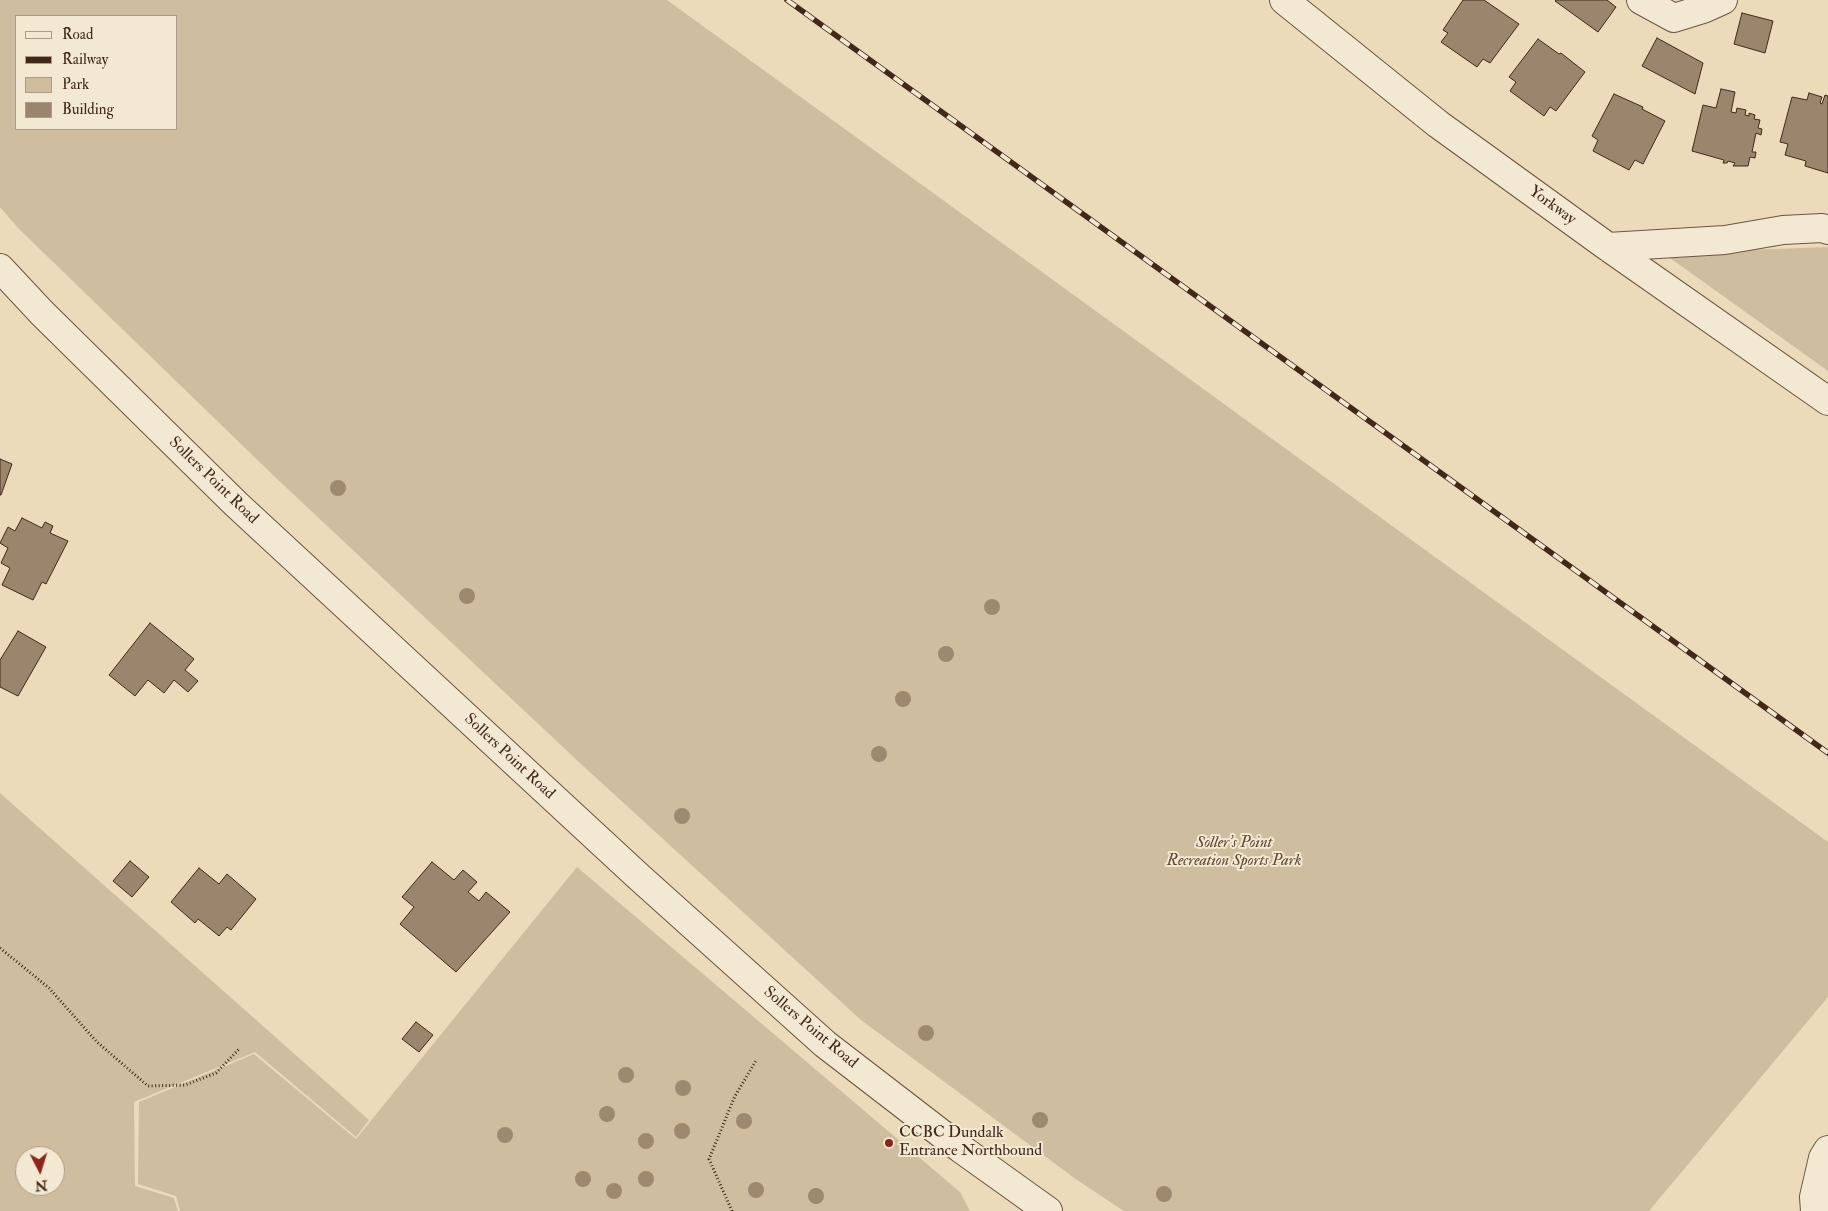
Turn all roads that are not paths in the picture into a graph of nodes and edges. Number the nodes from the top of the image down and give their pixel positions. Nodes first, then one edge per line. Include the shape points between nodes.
1 (1284, 0) edge
2 (1641, 0) edge
3 (1723, 0) edge
4 (1828, 230) edge
5 (1608, 246) junction
6 (0, 268) edge
7 (1828, 401) edge
8 (1828, 1150) edge
9 (1021, 1203) edge
10 (1048, 1211) edge
11 (1815, 1211) edge

1 - 5 street, Yorkway via 1438,124
2 - 3 street via 1674,18
4 - 5 street via 1783,230 1725,240
5 - 7 street, Yorkway
6 - 9 street, Sollers Point Road via 236,504 639,877 825,1044 960,1148
8 - 11 street via 1823,1158 1814,1197
9 - 10 street, Sollers Point Road

